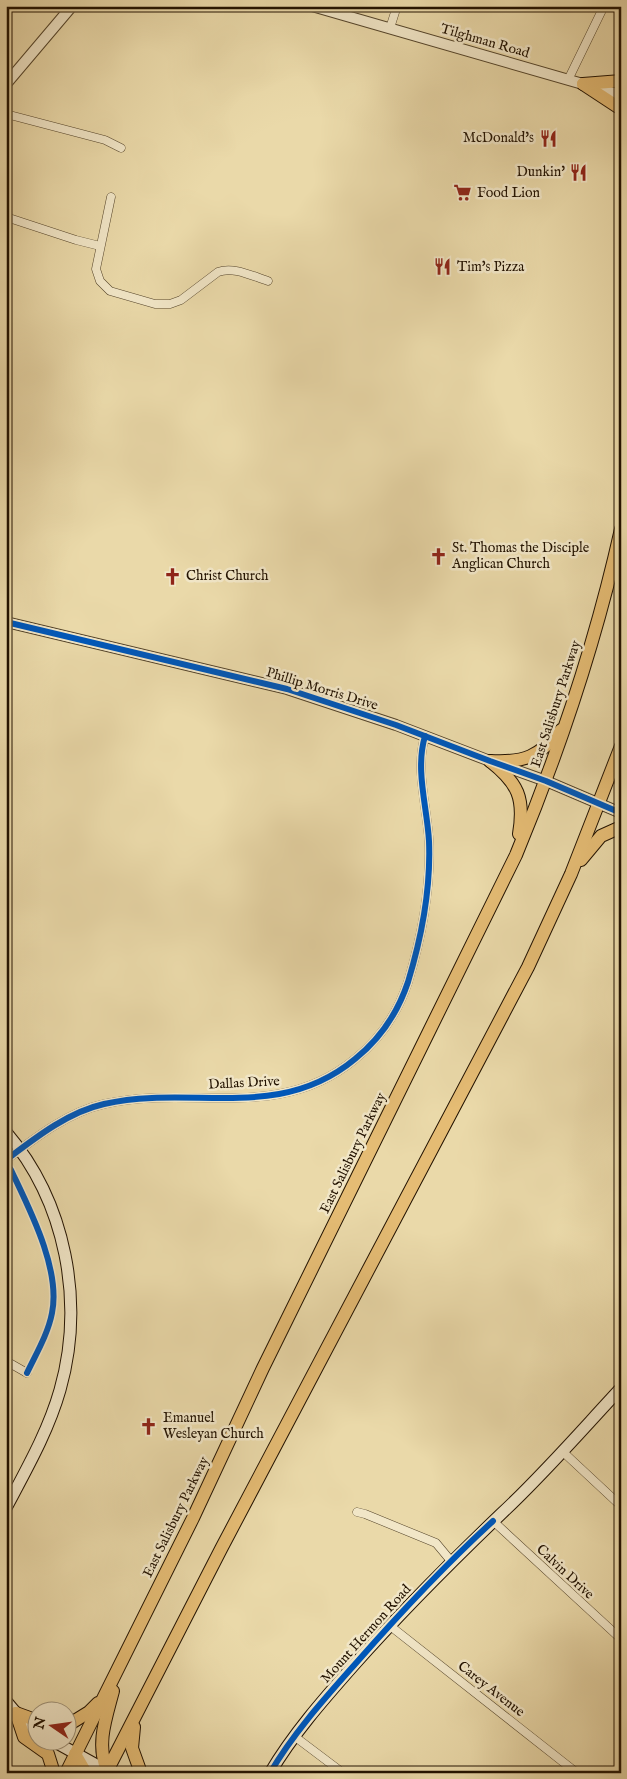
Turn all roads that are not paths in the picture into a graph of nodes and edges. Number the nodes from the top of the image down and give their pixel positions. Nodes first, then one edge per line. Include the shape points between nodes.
1 (72, 6) edge
2 (397, 6) edge
3 (604, 6) edge
4 (317, 7) edge
5 (390, 28) junction
6 (568, 80) junction
7 (621, 81) edge
8 (6, 84) edge
9 (583, 84) junction
10 (621, 95) edge
11 (621, 109) edge
12 (6, 114) edge
13 (121, 148) dead end
14 (110, 197) dead end
15 (6, 217) edge
16 (100, 246) junction
17 (268, 281) dead end
18 (621, 529) edge
19 (6, 622) edge
20 (567, 722) junction
21 (425, 736) junction
22 (621, 746) edge
23 (490, 762) junction
24 (621, 776) edge
25 (546, 781) junction
26 (621, 782) edge
27 (599, 803) junction
28 (621, 813) edge
29 (621, 827) edge
30 (516, 855) junction
31 (571, 874) junction
32 (6, 1132) edge
33 (20, 1150) junction
34 (6, 1160) edge
35 (6, 1361) edge
36 (27, 1373) dead end
37 (621, 1388) edge
38 (562, 1451) junction
39 (621, 1506) edge
40 (6, 1508) edge
41 (357, 1512) dead end
42 (493, 1522) junction
43 (452, 1561) junction
44 (389, 1625) junction
45 (621, 1639) edge
46 (120, 1665) junction
47 (157, 1677) junction
48 (104, 1698) junction
49 (6, 1701) edge
50 (16, 1714) junction
51 (28, 1718) edge
52 (78, 1719) edge
53 (28, 1724) edge
54 (294, 1736) junction
55 (72, 1752) edge
56 (75, 1754) junction
57 (108, 1772) edge
58 (54, 1773) edge
59 (66, 1773) edge
60 (86, 1773) edge
61 (140, 1773) edge
62 (270, 1773) edge
63 (343, 1773) edge
64 (577, 1773) edge

1 - 8 street
2 - 5 street
3 - 6 street
4 - 5 street, Tilghman Road
5 - 6 street, Tilghman Road
6 - 9 street, Tilghman Road
7 - 9 main road
9 - 10 street, Tilghman Road
9 - 11 main road
12 - 13 street via 105,140
14 - 16 street
15 - 16 street
16 - 17 street via 96,269 105,287 155,304 175,303 224,270
18 - 20 main road, East Salisbury Parkway via 593,642
19 - 21 street, Phillip Morris Drive via 287,689
20 - 23 main road via 537,754 517,762
20 - 25 main road, East Salisbury Parkway
21 - 23 street, Phillip Morris Drive
21 - 33 street, Dallas Drive via 420,760 428,828 428,896 402,998 388,1024 370,1046 340,1071 301,1089 266,1097 148,1098 111,1102 71,1117
22 - 27 main road
23 - 25 street, Phillip Morris Drive
23 - 30 main road via 513,782 521,801
24 - 26 main road
25 - 27 street, Phillip Morris Drive
25 - 30 main road, East Salisbury Parkway
27 - 28 street, Phillip Morris Drive
27 - 31 main road
29 - 31 main road via 602,836
30 - 46 main road, East Salisbury Parkway
31 - 47 main road via 528,967
32 - 33 main road
33 - 34 street, Dallas Drive
33 - 40 main road via 40,1182 58,1226 70,1280 71,1322 67,1358 55,1405
35 - 36 street
37 - 38 main road, Mount Hermon Road
38 - 39 street
38 - 42 main road, Mount Hermon Road
41 - 43 street via 436,1543
42 - 43 main road, Mount Hermon Road
42 - 45 street, Calvin Drive
43 - 44 main road, Mount Hermon Road
44 - 54 main road, Mount Hermon Road
44 - 64 street, Carey Avenue
46 - 48 main road, East Salisbury Parkway
46 - 57 main road via 102,1739 102,1759
47 - 57 main road
47 - 61 main road via 133,1732 132,1748
48 - 52 main road
48 - 56 main road, East Salisbury Parkway
49 - 50 main road
50 - 51 main road
50 - 53 main road
50 - 58 main road via 24,1737 48,1754
54 - 62 main road, Mount Hermon Road
54 - 63 street
55 - 56 main road
56 - 57 main road
56 - 59 main road, East Salisbury Parkway
56 - 60 main road

